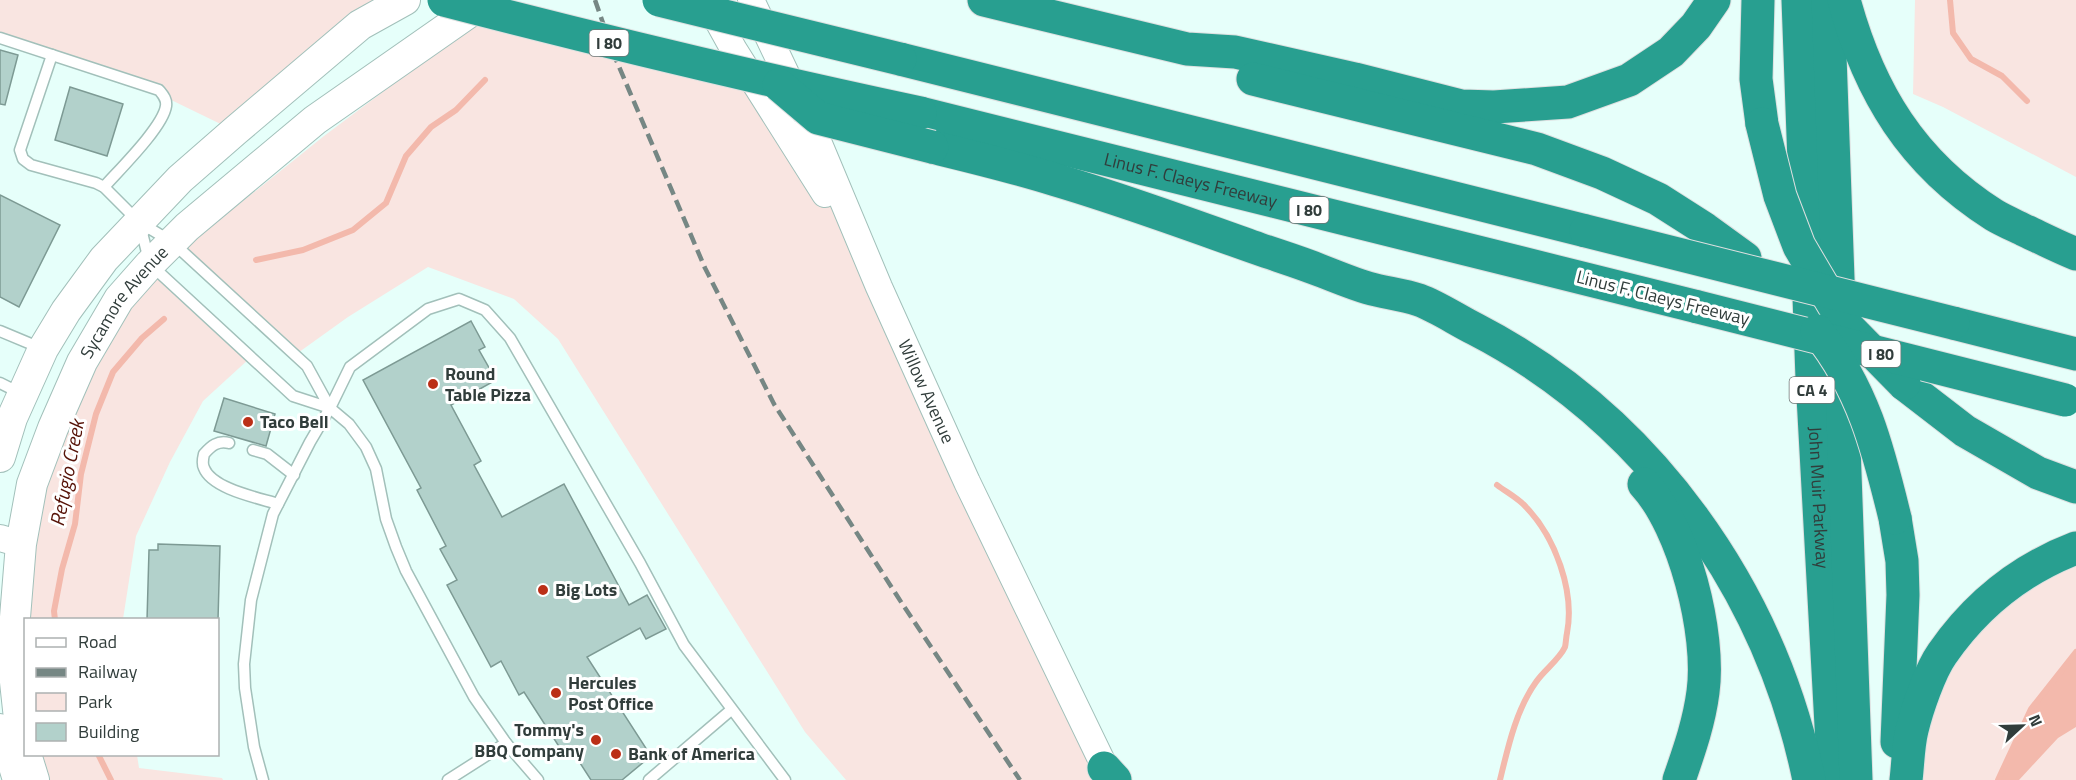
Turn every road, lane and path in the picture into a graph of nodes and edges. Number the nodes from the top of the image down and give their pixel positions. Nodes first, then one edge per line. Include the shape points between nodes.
1 (405, 0) edge
2 (444, 0) edge
3 (487, 0) edge
4 (659, 0) edge
5 (707, 0) edge
6 (751, 0) edge
7 (984, 0) edge
8 (1714, 0) edge
9 (1758, 0) edge
10 (1798, 0) edge
11 (1828, 0) edge
12 (1844, 0) edge
13 (0, 38) edge
14 (1187, 49) junction
15 (52, 55) junction
16 (775, 82) junction
17 (104, 187) junction
18 (139, 222) junction
19 (172, 242) junction
20 (2076, 254) edge
21 (150, 264) junction
22 (879, 287) junction
23 (1366, 287) junction
24 (0, 331) edge
25 (43, 349) junction
26 (2076, 354) edge
27 (9, 402) edge
28 (2070, 402) edge
29 (330, 408) junction
30 (229, 443) dead end
31 (253, 450) dead end
32 (0, 457) edge
33 (294, 475) junction
34 (2076, 487) edge
35 (278, 504) junction
36 (10, 541) edge
37 (2076, 548) edge
38 (731, 710) junction
39 (0, 727) edge
40 (506, 743) junction
41 (24, 747) edge
42 (27, 756) edge
43 (1110, 776) edge
44 (16, 780) edge
45 (34, 780) edge
46 (263, 780) edge
47 (448, 780) edge
48 (538, 780) edge
49 (649, 780) edge
50 (785, 780) edge
51 (1679, 780) edge
52 (1809, 780) edge
53 (1834, 780) edge
54 (1856, 780) edge
55 (1895, 780) edge
56 (1906, 780) edge

1 - 18 main road via 360,25 180,179
2 - 16 highway, Linus F. Claeys Freeway / I 80, bridge
3 - 19 main road, Sycamore Avenue via 315,120
4 - 26 highway, bridge
5 - 22 street
6 - 22 street, Willow Avenue via 817,139
7 - 14 highway
8 - 14 highway via 1671,52 1629,80 1568,102 1461,106 1235,52
9 - 34 highway, bridge via 1756,79 1762,124 1780,196 1799,246 1845,324 1904,384 1965,430 2038,473
10 - 53 highway, John Muir Parkway / CA 4 via 1812,378
11 - 54 highway, John Muir Parkway / CA 4
12 - 20 highway via 1870,77 1904,134 1950,184 1995,216
13 - 15 lane
14 - 55 highway, bridge via 1228,73 1536,149 1602,173 1658,199 1705,229 1788,294 1836,354 1864,410 1895,518 1903,595
15 - 17 lane via 20,150 23,159 31,165
15 - 17 lane via 159,90 165,97 166,106 159,121
16 - 23 highway, bridge via 818,118 1076,186
16 - 28 highway, Linus F. Claeys Freeway / I 80, bridge via 920,113
17 - 18 lane
18 - 19 lane
18 - 21 lane
18 - 25 main road via 104,260
19 - 21 main road, Sycamore Avenue
19 - 29 lane via 307,366
21 - 29 lane via 293,396
21 - 36 main road, Sycamore Avenue via 119,299 82,362
22 - 43 street, Willow Avenue via 967,482
23 - 51 highway via 1470,340 1542,389 1602,439 1652,493 1677,536 1694,591 1703,648 1704,689 1697,727
23 - 52 highway via 1419,300 1535,363 1601,414 1659,474 1712,543 1754,616 1784,690
24 - 25 lane
25 - 27 main road
27 - 32 main road
29 - 33 lane
29 - 38 lane via 350,367 428,309 459,299 485,310 510,338 684,645
29 - 40 lane via 349,424 366,447 376,469 386,519 406,571 474,697
30 - 35 lane via 215,444 204,454 203,468 209,476 230,489
31 - 33 lane via 267,454
33 - 35 lane
35 - 46 lane via 266,535 251,600 244,664 254,747
36 - 41 main road, Sycamore Avenue via 12,654
37 - 56 highway via 2053,556 2008,583 1972,616 1941,655 1911,731
38 - 49 lane
38 - 50 lane
39 - 44 street
40 - 47 lane
40 - 48 lane
42 - 45 main road, Sycamore Avenue

